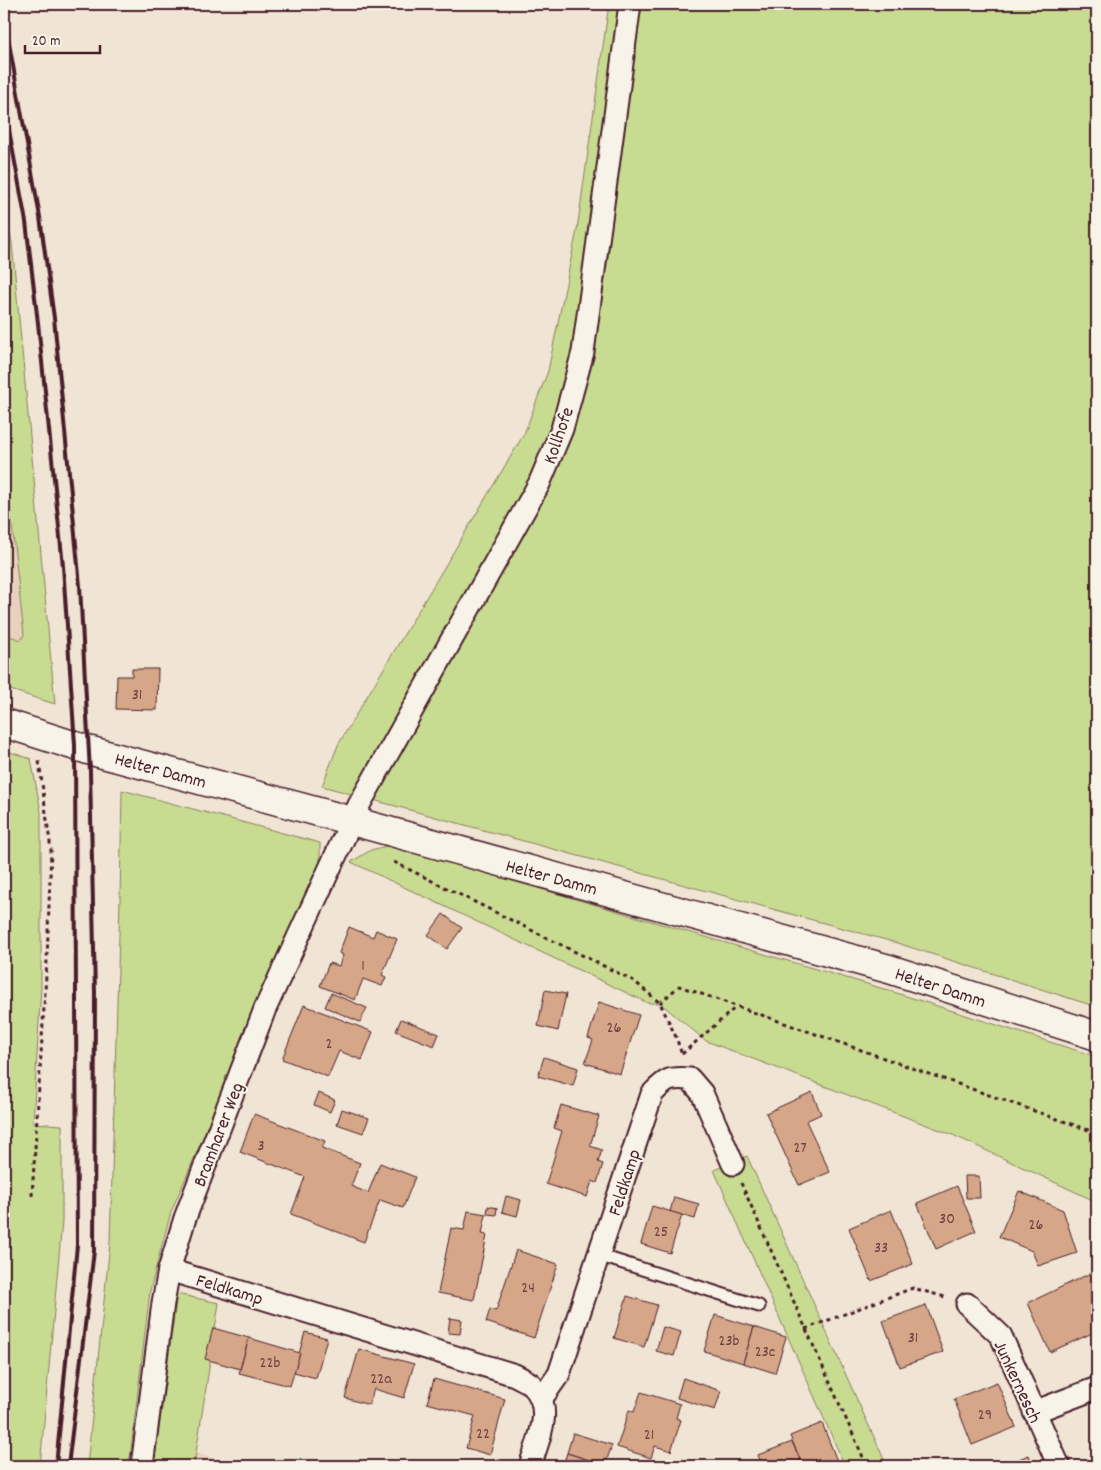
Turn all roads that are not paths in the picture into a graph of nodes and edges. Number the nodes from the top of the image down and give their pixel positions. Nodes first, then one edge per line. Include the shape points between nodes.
1 (630, 4) edge
2 (4, 723) edge
3 (352, 821) junction
4 (1097, 1036) edge
5 (733, 1164) road end
6 (598, 1255) junction
7 (169, 1270) junction
8 (967, 1304) road end
9 (759, 1306) dead end
10 (1097, 1388) edge
11 (542, 1398) junction
12 (1034, 1412) junction
13 (142, 1466) edge
14 (530, 1466) edge
15 (1059, 1466) edge

1 - 3 street, Kollhofe via 583,352 562,429 539,484
2 - 3 street, Helter Damm via 88,750
3 - 4 street, Helter Damm via 889,969
3 - 7 street, Bramharer Weg via 265,1009 185,1218
5 - 6 street, Feldkamp via 702,1093 690,1080 677,1078 664,1082 652,1094
6 - 9 lane
6 - 11 street, Feldkamp via 559,1374
7 - 11 street, Feldkamp via 515,1375 531,1384
7 - 13 street, Bramharer Weg
8 - 12 street, Junkernesch via 1001,1336
10 - 12 street
11 - 14 street via 542,1428
12 - 15 street, Junkernesch

